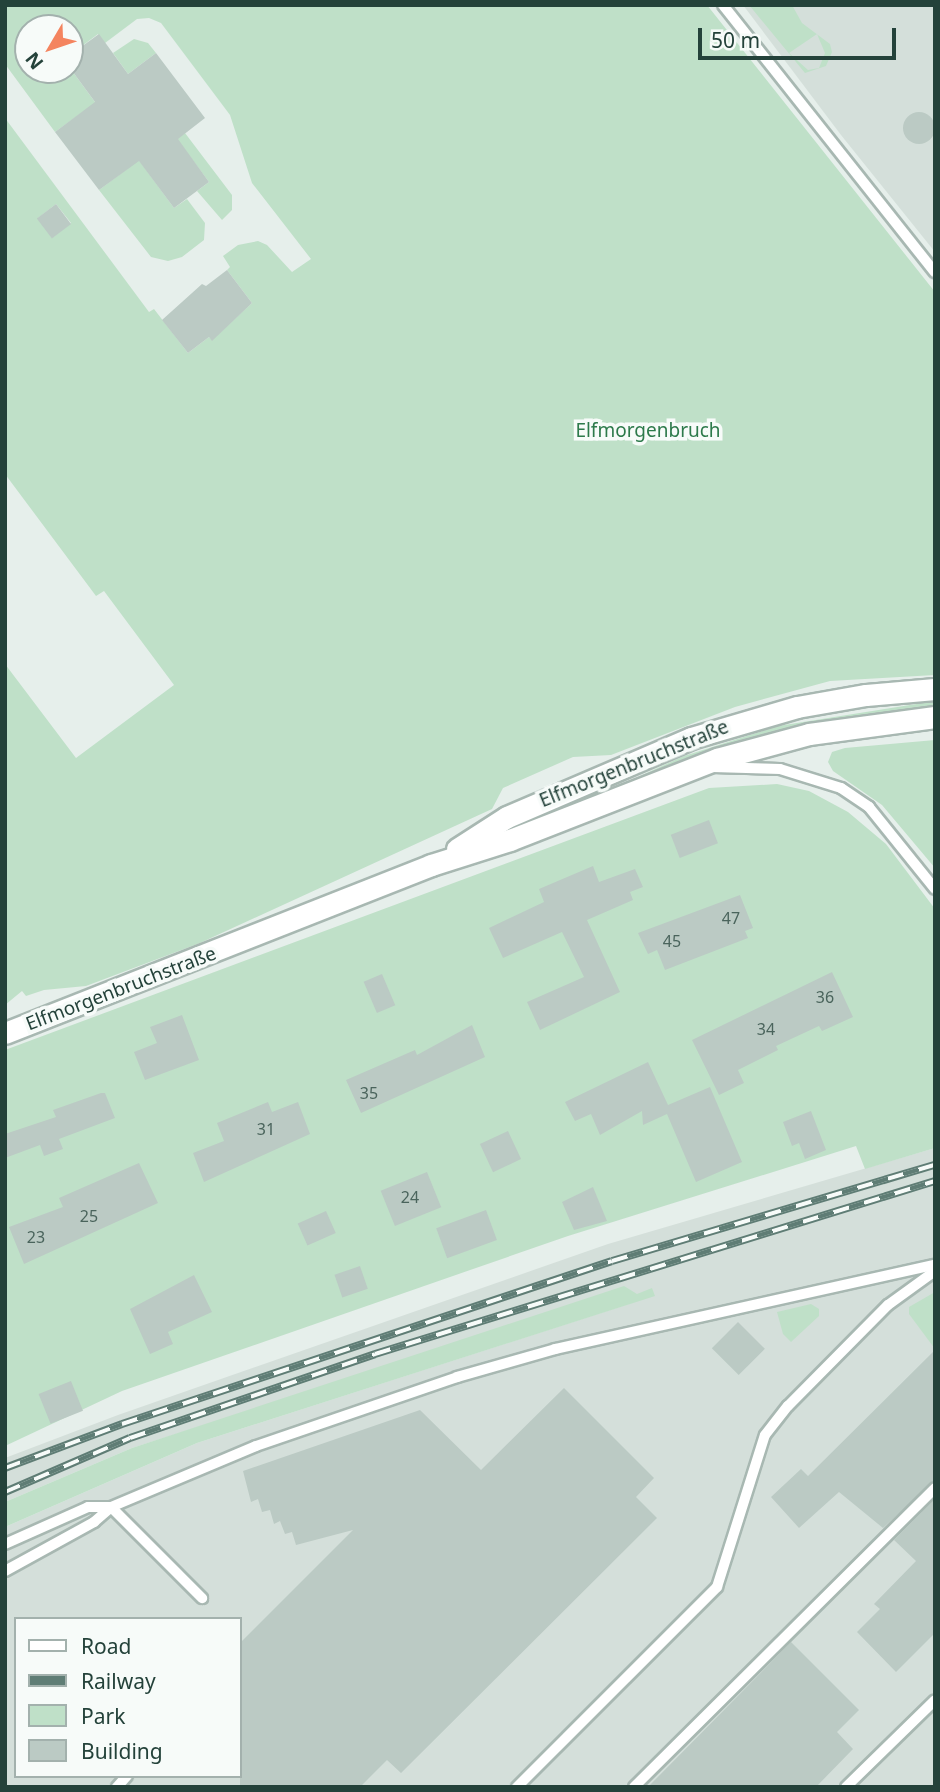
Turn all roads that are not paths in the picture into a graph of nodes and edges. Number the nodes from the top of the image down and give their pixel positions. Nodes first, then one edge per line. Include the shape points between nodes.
1 (723, 5) edge
2 (935, 272) edge
3 (931, 688) edge
4 (935, 717) edge
5 (695, 768) junction
6 (431, 865) junction
7 (935, 889) edge
8 (5, 1033) edge
9 (935, 1265) edge
10 (935, 1270) edge
11 (935, 1488) edge
12 (111, 1507) junction
13 (5, 1544) edge
14 (5, 1571) edge
15 (202, 1598) dead end
16 (935, 1700) edge
17 (517, 1787) edge
18 (634, 1787) edge
19 (846, 1787) edge

1 - 2 lane
3 - 6 main road, Elfmorgenbruchstraße via 797,707 691,738 507,817
4 - 5 main road, Elfmorgenbruchstraße via 809,734
5 - 6 main road, Elfmorgenbruchstraße via 510,841
5 - 7 lane via 780,769 841,788 869,807
6 - 8 main road, Elfmorgenbruchstraße
9 - 12 lane via 555,1349 457,1377 256,1446
10 - 17 lane via 888,1305 765,1435 717,1587
11 - 18 lane
12 - 13 lane via 88,1507
12 - 14 lane via 94,1522
12 - 15 lane
16 - 19 lane

